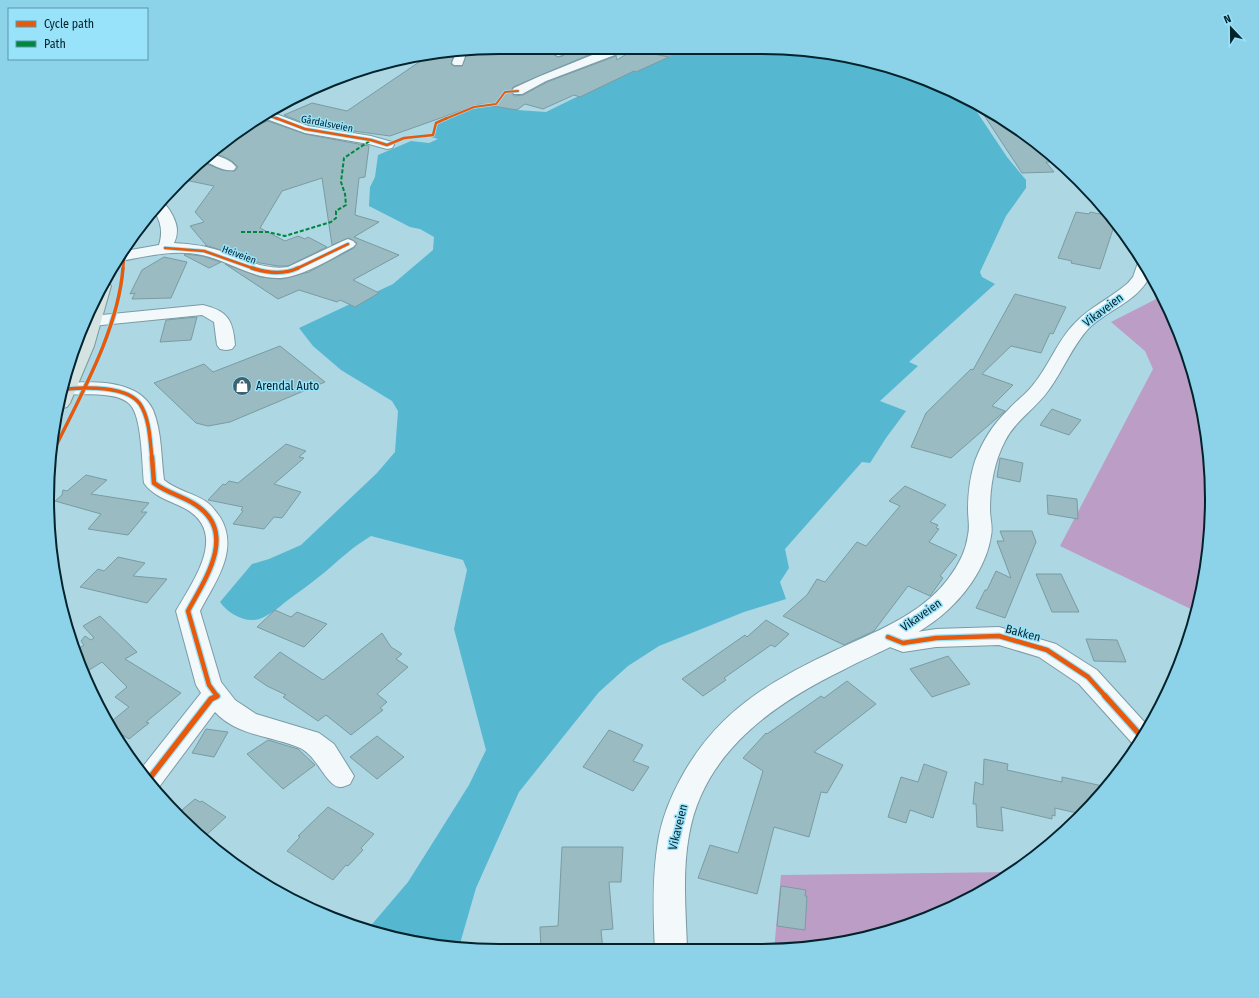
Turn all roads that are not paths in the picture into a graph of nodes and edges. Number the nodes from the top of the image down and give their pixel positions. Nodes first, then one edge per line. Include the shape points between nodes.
1 (608, 54) edge
2 (461, 56) edge
3 (458, 63) dead end
4 (528, 74) dead end
5 (542, 79) junction
6 (518, 91) dead end
7 (272, 117) edge
8 (387, 145) dead end
9 (212, 159) edge
10 (229, 166) dead end
11 (161, 210) edge
12 (348, 244) dead end
13 (165, 248) junction
14 (127, 255) edge
15 (1144, 275) edge
16 (92, 320) joint
17 (226, 345) dead end
18 (71, 378) edge
19 (67, 395) edge
20 (888, 637) junction
21 (217, 696) junction
22 (1138, 733) edge
23 (151, 776) edge
24 (340, 776) dead end
25 (671, 944) edge

1 - 5 street
2 - 3 street
4 - 5 street
5 - 6 street
7 - 8 street, Gårdalsveien via 305,129
9 - 10 street
11 - 13 street via 170,226 171,234
12 - 13 street, Heiveien via 284,273 262,272 209,252
13 - 14 street, Heiveien
15 - 20 main road, Vikaveien via 1127,292 1086,321 1039,390 1000,431 991,448 979,489 980,533 975,554 965,574 938,605
16 - 17 street via 203,310 221,318 225,327
16 - 18 main road via 85,346
19 - 21 street via 86,387 100,388 131,396 140,403 146,417 154,483 163,491 200,508 211,520 218,534 217,551 210,569 188,611 209,686
20 - 22 street, Bakken via 903,642 999,636 1046,650 1088,677
20 - 25 main road, Vikaveien via 772,696 743,718 713,748 696,775 681,809 673,840 670,870
21 - 23 street via 211,699
21 - 24 street via 226,707 248,722 310,740 325,752

